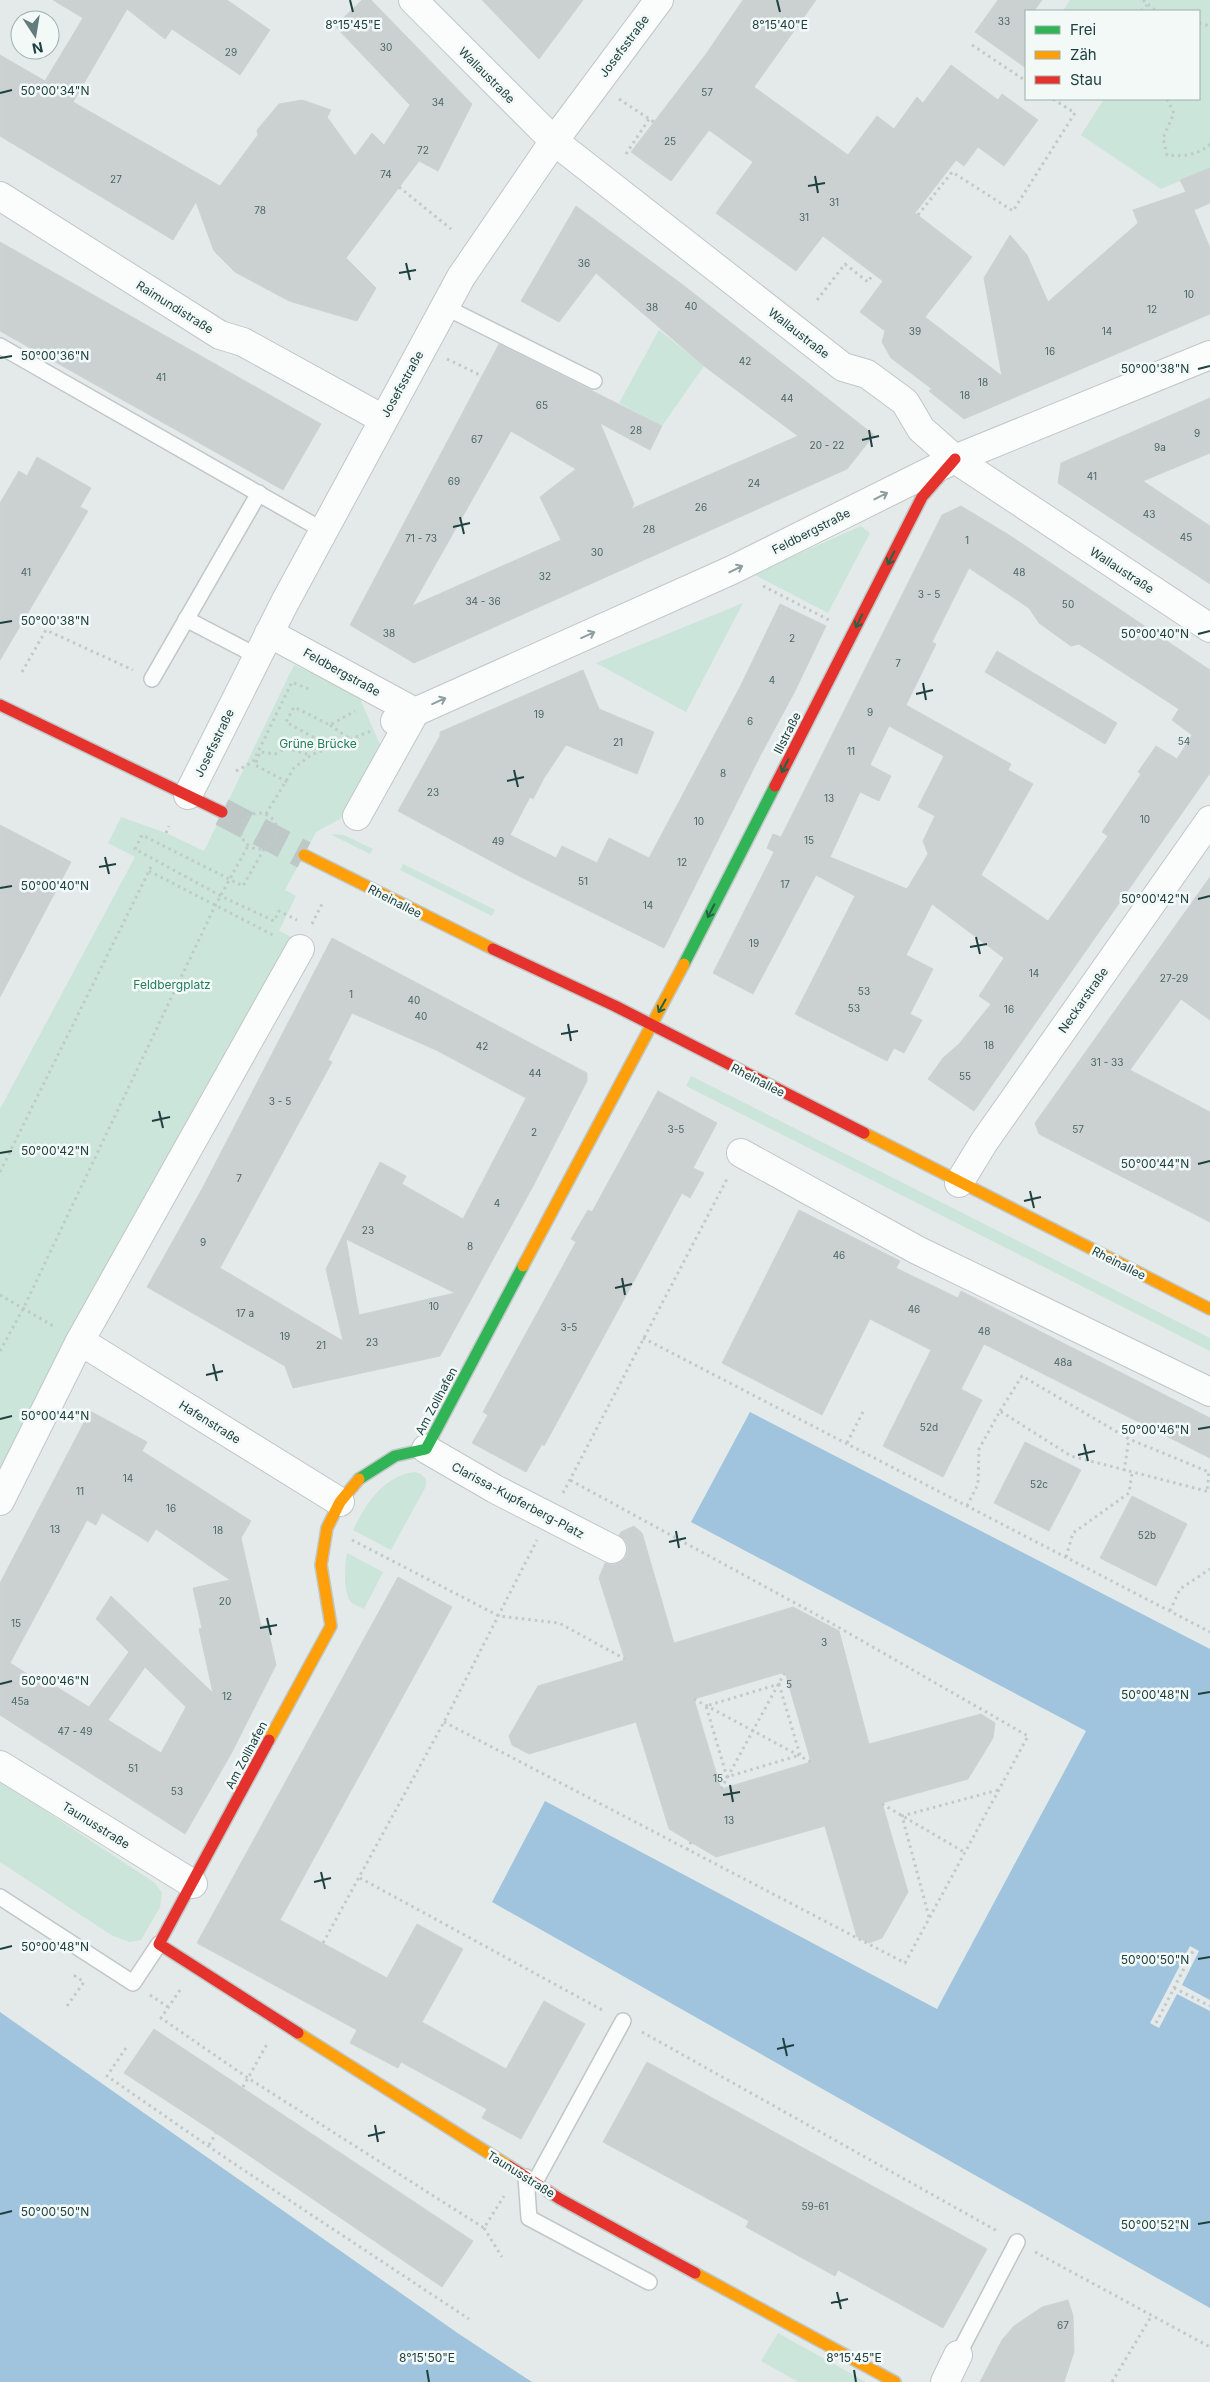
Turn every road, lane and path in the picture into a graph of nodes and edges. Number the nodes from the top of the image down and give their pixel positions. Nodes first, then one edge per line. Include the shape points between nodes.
1 (412, 0) edge
2 (659, 0) edge
3 (1143, 0) edge
4 (1147, 5) junction
5 (1142, 10) edge
6 (1154, 10) edge
7 (972, 45) dead end
8 (1025, 80) edge
9 (619, 98) dead end
10 (1055, 100) edge
11 (1168, 100) edge
12 (649, 118) junction
13 (654, 122) dead end
14 (554, 141) junction
15 (1210, 144) edge
16 (626, 154) dead end
17 (399, 187) dead end
18 (0, 196) edge
19 (918, 216) dead end
20 (451, 229) dead end
21 (873, 274) dead end
22 (817, 300) dead end
23 (444, 307) junction
24 (0, 346) edge
25 (1210, 355) edge
26 (443, 357) dead end
27 (482, 376) dead end
28 (594, 381) dead end
29 (383, 419) junction
30 (956, 459) junction
31 (259, 493) junction
32 (324, 531) junction
33 (732, 570) junction
34 (186, 619) junction
35 (1210, 628) edge
36 (854, 632) junction
37 (263, 644) junction
38 (22, 672) dead end
39 (152, 679) joint
40 (318, 694) dead end
41 (0, 705) edge
42 (349, 708) dead end
43 (405, 717) junction
44 (330, 725) junction
45 (350, 739) junction
46 (331, 747) junction
47 (311, 756) junction
48 (236, 771) dead end
49 (287, 782) junction
50 (188, 795) junction
51 (222, 812) tunnel mouth
52 (266, 814) junction
53 (358, 816) dead end
54 (1210, 820) edge
55 (169, 826) dead end
56 (166, 833) dead end
57 (248, 846) junction
58 (264, 848) junction
59 (304, 855) tunnel mouth
60 (152, 865) dead end
61 (149, 871) junction
62 (229, 880) junction
63 (221, 896) junction
64 (215, 906) junction
65 (301, 936) junction
66 (651, 1025) junction
67 (741, 1153) dead end
68 (0, 1172) edge
69 (960, 1183) junction
70 (0, 1295) edge
71 (23, 1308) junction
72 (1210, 1309) edge
73 (644, 1338) dead end
74 (80, 1342) junction
75 (0, 1350) edge
76 (1210, 1392) edge
77 (1000, 1411) junction
78 (863, 1412) dead end
79 (1129, 1440) junction
80 (847, 1443) junction
81 (426, 1449) junction
82 (1124, 1471) junction
83 (1132, 1473) junction
84 (570, 1480) dead end
85 (1208, 1492) edge
86 (0, 1501) edge
87 (340, 1502) junction
88 (967, 1506) junction
89 (327, 1528) junction
90 (612, 1550) dead end
91 (1066, 1557) junction
92 (1210, 1569) edge
93 (1170, 1611) junction
94 (1210, 1632) edge
95 (625, 1659) dead end
96 (785, 1672) dead end
97 (779, 1684) junction
98 (694, 1699) dead end
99 (706, 1706) junction
100 (444, 1722) dead end
101 (754, 1730) junction
102 (800, 1755) junction
103 (811, 1762) dead end
104 (0, 1765) edge
105 (727, 1777) junction
106 (721, 1789) dead end
107 (999, 1789) junction
108 (882, 1804) dead end
109 (902, 1816) junction
110 (691, 1842) dead end
111 (687, 1850) junction
112 (964, 1852) junction
113 (360, 1878) dead end
114 (193, 1884) junction
115 (0, 1897) edge
116 (929, 1918) junction
117 (159, 1944) junction
118 (1194, 1949) dead end
119 (195, 1967) junction
120 (75, 1976) dead end
121 (1174, 1988) junction
122 (67, 2006) dead end
123 (1210, 2006) edge
124 (280, 2021) junction
125 (623, 2021) junction
126 (1156, 2023) dead end
127 (126, 2048) dead end
128 (248, 2078) junction
129 (243, 2087) dead end
130 (216, 2133) dead end
131 (209, 2145) junction
132 (526, 2177) junction
133 (484, 2228) junction
134 (1017, 2242) junction
135 (502, 2257) dead end
136 (649, 2282) dead end
137 (1152, 2315) junction
138 (470, 2319) dead end
139 (1210, 2347) edge
140 (958, 2355) joint
141 (895, 2382) edge
142 (944, 2382) edge
143 (1112, 2382) edge

1 - 14 street, Wallaustraße
2 - 14 street, Josefsstraße
3 - 4 path
4 - 5 path
4 - 6 path
7 - 8 path
9 - 12 path
10 - 19 path via 1075,113 1014,211 952,172
11 - 15 path via 1174,113 1163,138 1167,156 1180,157 1204,150
12 - 13 path
12 - 16 path
14 - 23 street, Josefsstraße
14 - 30 street, Wallaustraße via 843,368 867,374 905,402 921,429
17 - 20 path
18 - 29 street, Raimundistraße via 220,335 243,342
21 - 22 path via 868,282 845,264
23 - 28 lane
23 - 29 street, Josefsstraße
24 - 31 lane
25 - 30 street, Feldbergstraße
26 - 27 path
29 - 32 street, Josefsstraße
33 -> 30 street, Feldbergstraße
30 - 35 street, Wallaustraße
30 -> 36 street, Illstraße via 922,497
31 - 32 lane
31 - 34 lane
32 - 37 street, Josefsstraße
33 - 36 path
43 -> 33 street, Feldbergstraße
34 - 37 lane
34 - 39 lane
36 -> 66 street, Illstraße
37 - 43 street, Feldbergstraße
37 - 50 street, Josefsstraße
38 - 39 path via 46,630
40 - 48 path via 292,682 253,762
41 - 50 street
42 - 44 path via 355,711
43 - 45 path
43 - 53 street
44 - 45 path
44 - 46 path via 294,707 286,722
45 - 46 path
46 - 47 path
47 - 49 path via 294,768
47 - 49 path via 286,748 275,754 260,752 255,765
49 - 52 path
50 - 51 street
52 - 57 path, bridge via 253,813 241,825 240,833
52 - 58 path, bridge via 276,823 278,831 271,845
54 - 69 street, Neckarstraße via 984,1142
55 - 56 path
57 - 58 path, bridge
57 - 62 path
58 - 62 path via 243,886
59 - 66 street, Rheinallee via 439,924
60 - 61 path
61 - 64 path
61 - 68 path
62 - 63 path
62 - 63 path via 142,835 136,849
63 - 64 path
63 - 65 path via 274,921 279,911
64 - 65 path
64 - 71 path
65 - 74 street
66 - 69 street, Rheinallee
66 - 81 street, Am Zollhafen
67 - 76 street via 917,1250
69 - 72 street, Rheinallee
70 - 71 path
71 - 74 path
71 - 75 path
73 - 80 path
74 - 86 street
74 - 87 street, Hafenstraße
77 - 79 path via 1022,1376
77 - 82 path via 1071,1456
77 - 88 path via 979,1449 978,1484
78 - 80 path
79 - 82 path
79 - 85 path via 1209,1472
80 - 88 path
81 - 87 street, Am Zollhafen via 395,1456 372,1468 354,1482
81 - 90 street, Clarissa-Kupferberg-Platz
82 - 83 path
83 - 85 path
83 - 91 path via 1129,1493 1073,1533
84 - 107 path via 1028,1736
87 - 89 street, Am Zollhafen
88 - 91 path
89 - 95 path via 499,1616 560,1623
89 - 114 street, Am Zollhafen via 321,1564 331,1626
91 - 93 path
92 - 93 path via 1180,1588
93 - 94 path
96 - 97 path
97 - 99 path
97 - 101 path
97 - 102 path
98 - 99 path
99 - 101 path
99 - 105 path
100 - 111 path
101 - 102 path
101 - 105 path
102 - 103 path
102 - 105 path
104 - 114 street, Taunusstraße
105 - 106 path
107 - 109 path
107 - 112 path
108 - 109 path
109 - 112 path
109 - 116 path
110 - 111 path
111 - 116 path via 905,1963
112 - 116 path
113 - 125 path
114 - 117 street, Am Zollhafen
115 - 117 lane via 133,1983
117 - 119 street, Taunusstraße
118 - 121 path
119 - 124 street, Taunusstraße
119 - 128 path via 161,2018
120 - 122 path via 84,1982
121 - 123 path
121 - 126 path
124 - 128 path
124 - 132 street, Taunusstraße
125 - 132 lane
125 - 134 path
127 - 131 path via 108,2076
128 - 129 path
128 - 133 path
130 - 131 path
131 - 138 path
132 - 133 path
132 - 136 lane via 530,2218
132 - 141 street, Taunusstraße
133 - 135 path
134 - 137 path
134 - 140 lane
137 - 139 path
137 - 143 path
140 - 142 street

